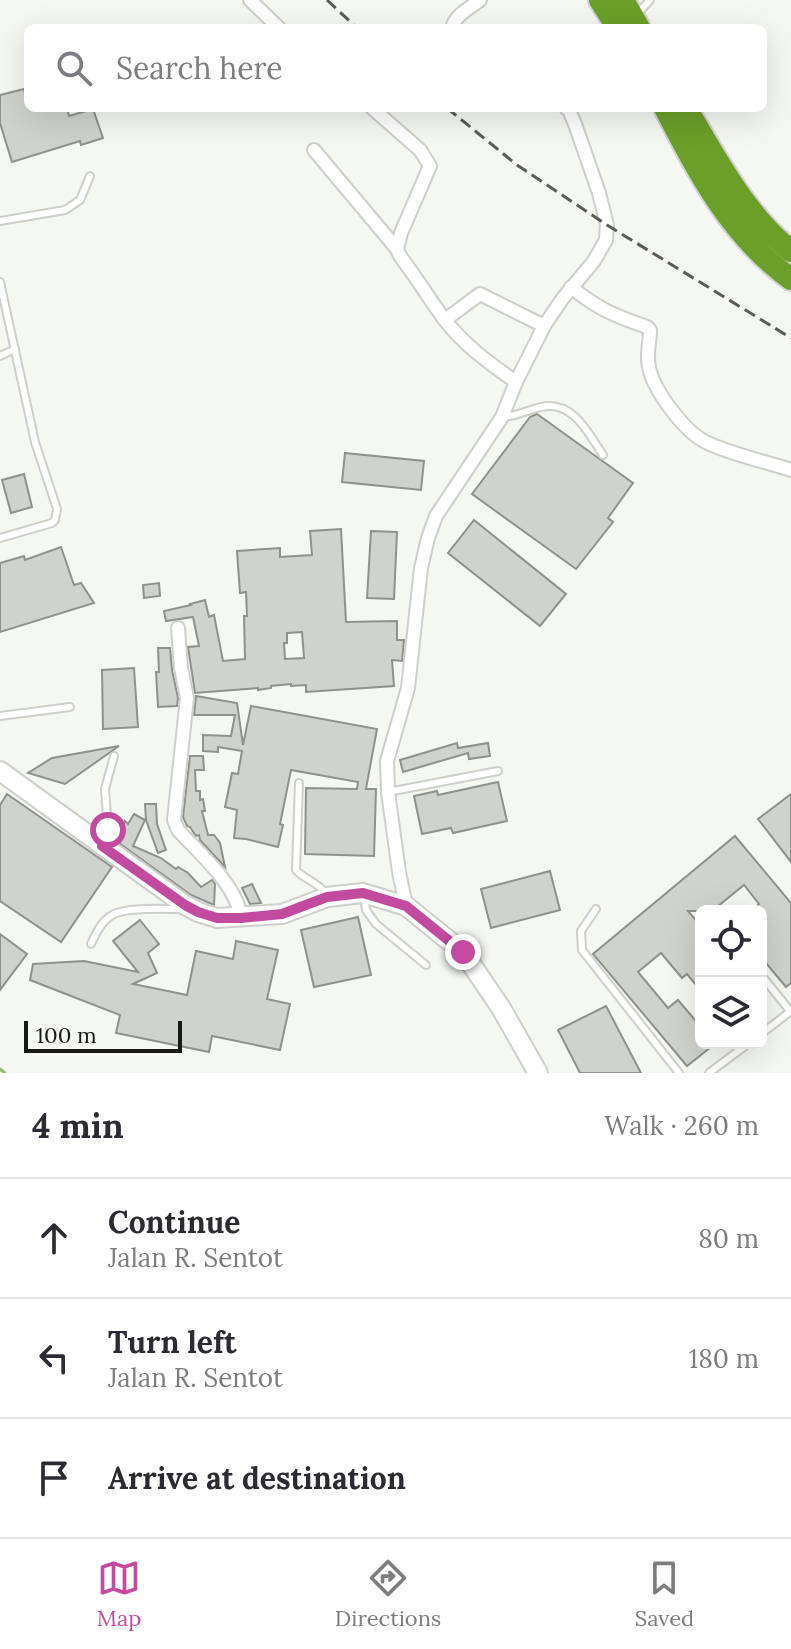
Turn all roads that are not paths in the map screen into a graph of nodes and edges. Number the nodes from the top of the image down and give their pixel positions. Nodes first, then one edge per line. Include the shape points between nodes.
1 (250, 0) edge
2 (480, 0) edge
3 (600, 0) edge
4 (650, 0) edge
5 (629, 18) edge
6 (275, 24) edge
7 (453, 24) edge
8 (377, 112) edge
9 (570, 112) edge
10 (667, 112) edge
11 (688, 112) edge
12 (314, 150) dead end
13 (90, 176) dead end
14 (0, 221) edge
15 (397, 249) junction
16 (791, 251) edge
17 (791, 279) edge
18 (0, 282) edge
19 (571, 287) junction
20 (445, 320) junction
21 (544, 326) junction
22 (15, 349) junction
23 (0, 356) edge
24 (516, 382) junction
25 (502, 417) junction
26 (603, 455) dead end
27 (791, 470) edge
28 (0, 538) edge
29 (178, 628) dead end
30 (70, 707) dead end
31 (0, 716) edge
32 (114, 756) dead end
33 (0, 771) edge
34 (498, 771) dead end
35 (299, 783) dead end
36 (388, 792) junction
37 (102, 846) junction
38 (363, 893) junction
39 (327, 897) junction
40 (185, 905) junction
41 (406, 906) junction
42 (596, 909) dead end
43 (241, 918) junction
44 (91, 944) dead end
45 (426, 965) dead end
46 (763, 977) edge
47 (791, 1012) edge
48 (767, 1030) edge
49 (741, 1049) edge
50 (538, 1073) edge
51 (679, 1073) edge
52 (709, 1073) edge

1 - 6 street
2 - 7 street
3 - 5 highway
4 - 5 lane
8 - 15 street via 420,150 430,166
9 - 19 street via 607,225 606,240 594,261
10 - 17 highway via 727,216
11 - 16 highway via 740,196
12 - 15 street
13 - 14 lane via 80,200 65,210
15 - 20 street
18 - 22 lane
19 - 21 street
19 - 27 street via 609,314 650,330 650,373 677,418 705,443
20 - 21 street via 480,294
20 - 24 street via 483,359
21 - 24 street
22 - 23 lane
22 - 28 lane via 57,515 47,526
24 - 25 street
25 - 26 lane via 561,407 579,419
25 - 36 street via 436,516 428,538 408,688 387,761
29 - 43 street via 187,698 174,820 222,878
30 - 31 lane
32 - 37 lane via 105,789 108,830
33 - 37 street
34 - 36 lane
35 - 39 lane via 296,870
36 - 41 street
37 - 40 street
38 - 39 street
38 - 41 street
38 - 45 lane via 376,924
39 - 43 street via 282,914
40 - 43 street via 217,918
40 - 44 lane via 114,914
41 - 50 street via 463,952
42 - 51 lane via 581,931 582,950
46 - 47 lane
47 - 48 lane
49 - 52 lane

